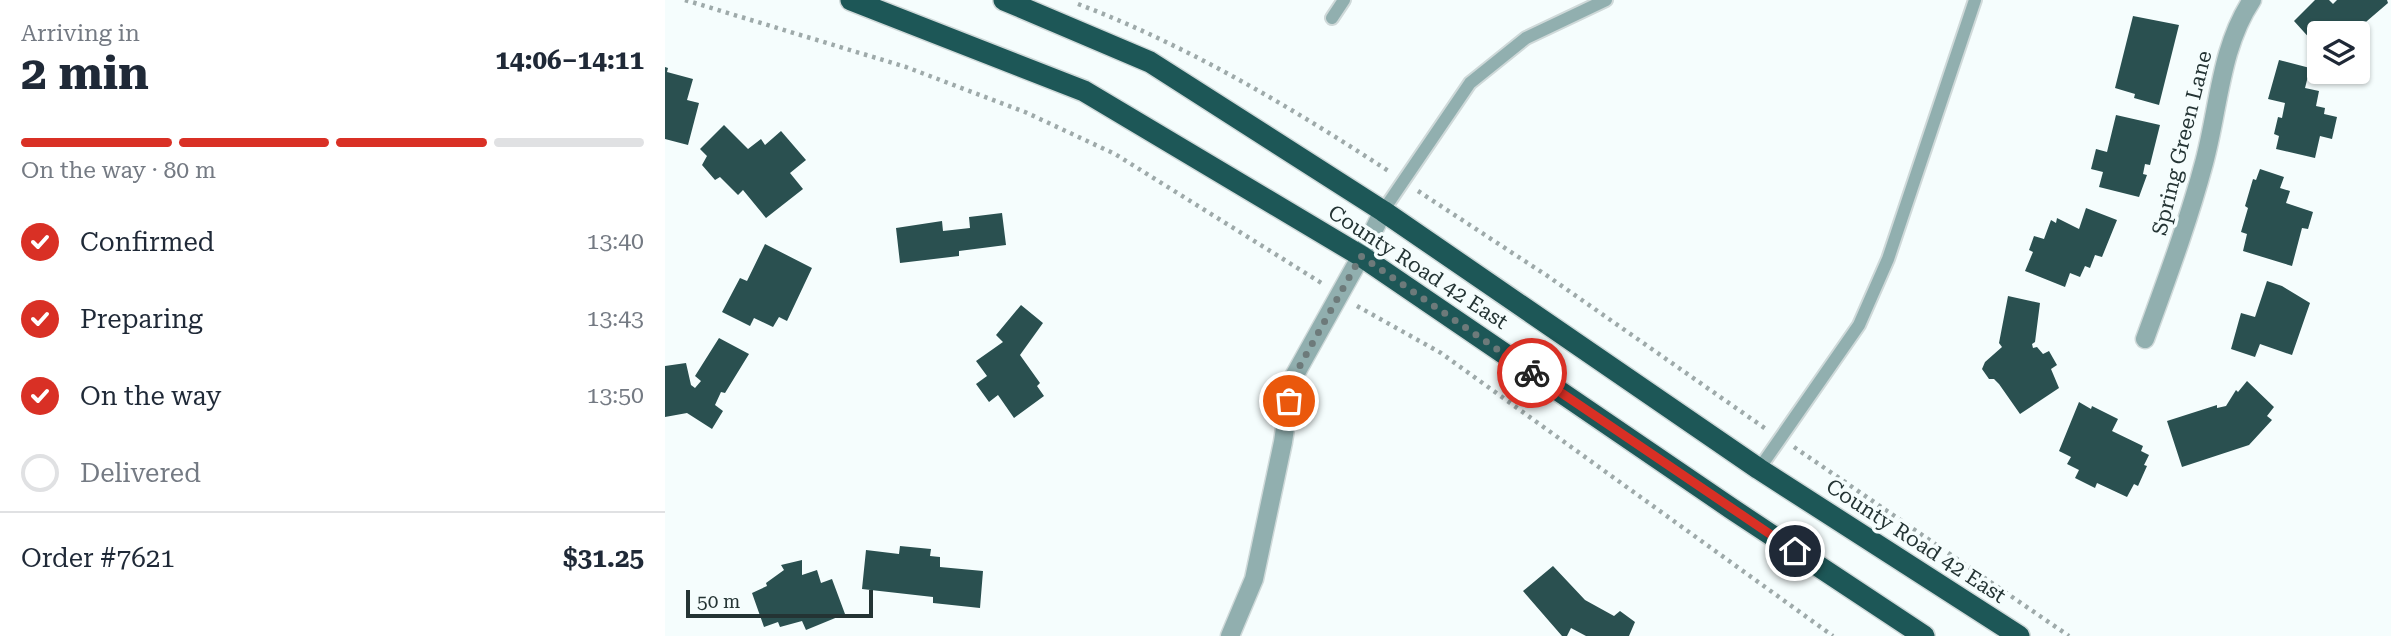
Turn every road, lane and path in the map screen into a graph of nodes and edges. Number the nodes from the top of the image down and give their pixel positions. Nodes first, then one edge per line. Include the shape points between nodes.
1 (685, 0) edge
2 (851, 0) edge
3 (1004, 0) edge
4 (1068, 0) edge
5 (1344, 0) edge
6 (1606, 0) edge
7 (2252, 0) edge
8 (1970, 2) edge
9 (1332, 18) dead end
10 (1402, 181) junction
11 (1383, 211) junction
12 (1361, 256) junction
13 (1339, 295) junction
14 (2145, 340) dead end
15 (1780, 439) junction
16 (1759, 469) junction
17 (1230, 636) edge
18 (1833, 636) edge
19 (1924, 636) edge
20 (2019, 636) edge
21 (2069, 636) edge

1 - 13 path via 906,67 1025,111 1115,154
2 - 12 highway, County Road 42 East via 1084,91
3 - 11 highway, County Road 42 East via 1150,62
4 - 10 path via 1136,26 1279,102
5 - 9 lane
6 - 10 lane via 1526,38 1470,83
7 - 14 street, Spring Green Lane via 2233,37 2192,207
8 - 15 lane via 1888,259 1859,325
10 - 11 lane
10 - 15 path via 1549,277
11 - 12 street
11 - 16 highway, County Road 42 East
12 - 13 street
12 - 19 highway, County Road 42 East
13 - 17 street via 1292,380 1254,579
13 - 18 path via 1441,353
15 - 16 lane
15 - 21 path
16 - 20 highway, County Road 42 East

